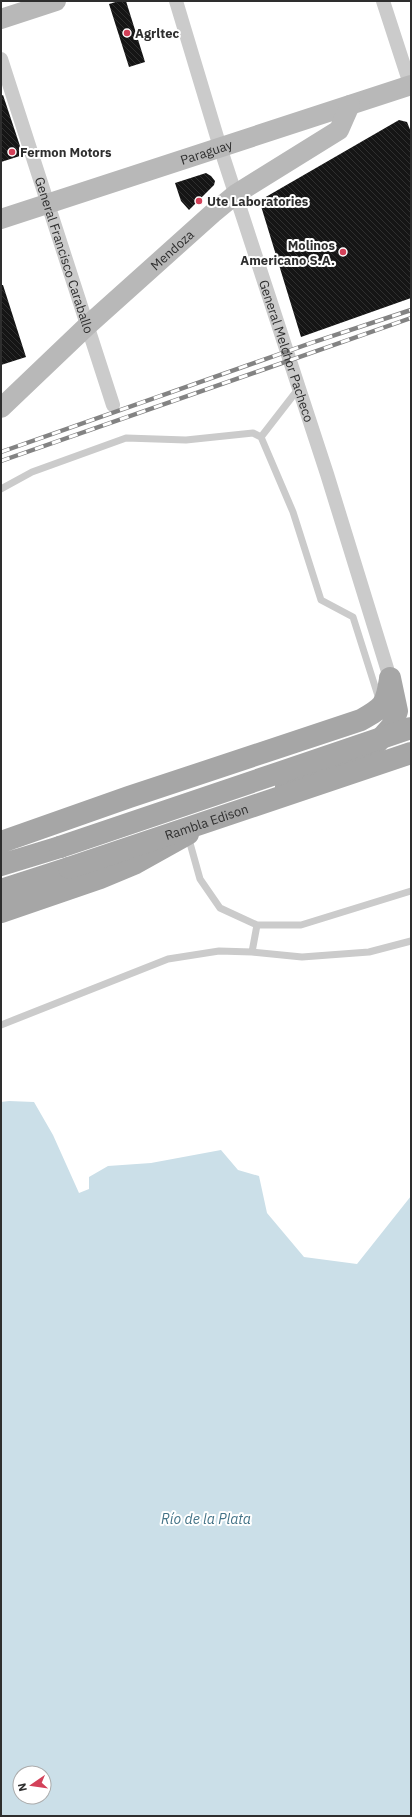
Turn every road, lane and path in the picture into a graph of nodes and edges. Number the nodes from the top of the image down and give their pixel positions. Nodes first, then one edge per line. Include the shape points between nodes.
1 (56, 1) edge
2 (176, 1) edge
3 (383, 1) edge
4 (1, 19) edge
5 (1, 59) edge
6 (411, 86) edge
7 (350, 105) junction
8 (220, 148) junction
9 (236, 194) junction
10 (47, 204) junction
11 (1, 219) edge
12 (87, 326) junction
13 (299, 388) junction
14 (112, 405) dead end
15 (1, 408) edge
16 (261, 437) junction
17 (1, 489) edge
18 (390, 678) junction
19 (382, 706) junction
20 (411, 728) edge
21 (411, 752) edge
22 (187, 834) junction
23 (1, 842) edge
24 (1, 865) edge
25 (1, 890) edge
26 (411, 891) edge
27 (1, 912) edge
28 (257, 925) junction
29 (411, 941) edge
30 (252, 952) junction
31 (1, 1025) edge

1 - 4 street
2 - 8 street, General Melchor Pacheco
3 - 6 street
5 - 10 street, General Francisco Caraballo
6 - 7 street, Paraguay
7 - 8 street, Paraguay
7 - 9 street, Mendoza via 339,130
8 - 9 street, General Melchor Pacheco
8 - 10 street, Paraguay
9 - 12 street, Mendoza
9 - 13 street, General Melchor Pacheco
10 - 11 street, Paraguay
10 - 12 street, General Francisco Caraballo
12 - 14 street, General Francisco Caraballo
12 - 15 street, Mendoza
13 - 16 lane
13 - 18 street, General Melchor Pacheco
16 - 17 lane via 253,434 186,440 126,438 32,472
16 - 19 lane via 294,512 321,600 352,617
18 - 19 main road via 387,699
18 - 22 main road via 397,711 392,726 376,744
19 - 23 main road via 361,720
20 - 24 main road, Rambla Edison, bridge
21 - 25 main road, Rambla Edison, bridge
22 - 27 main road via 136,863
22 - 28 lane via 200,879 220,908
26 - 28 lane via 301,925
28 - 30 lane
29 - 30 lane via 369,952 302,957
30 - 31 lane via 219,951 168,959

